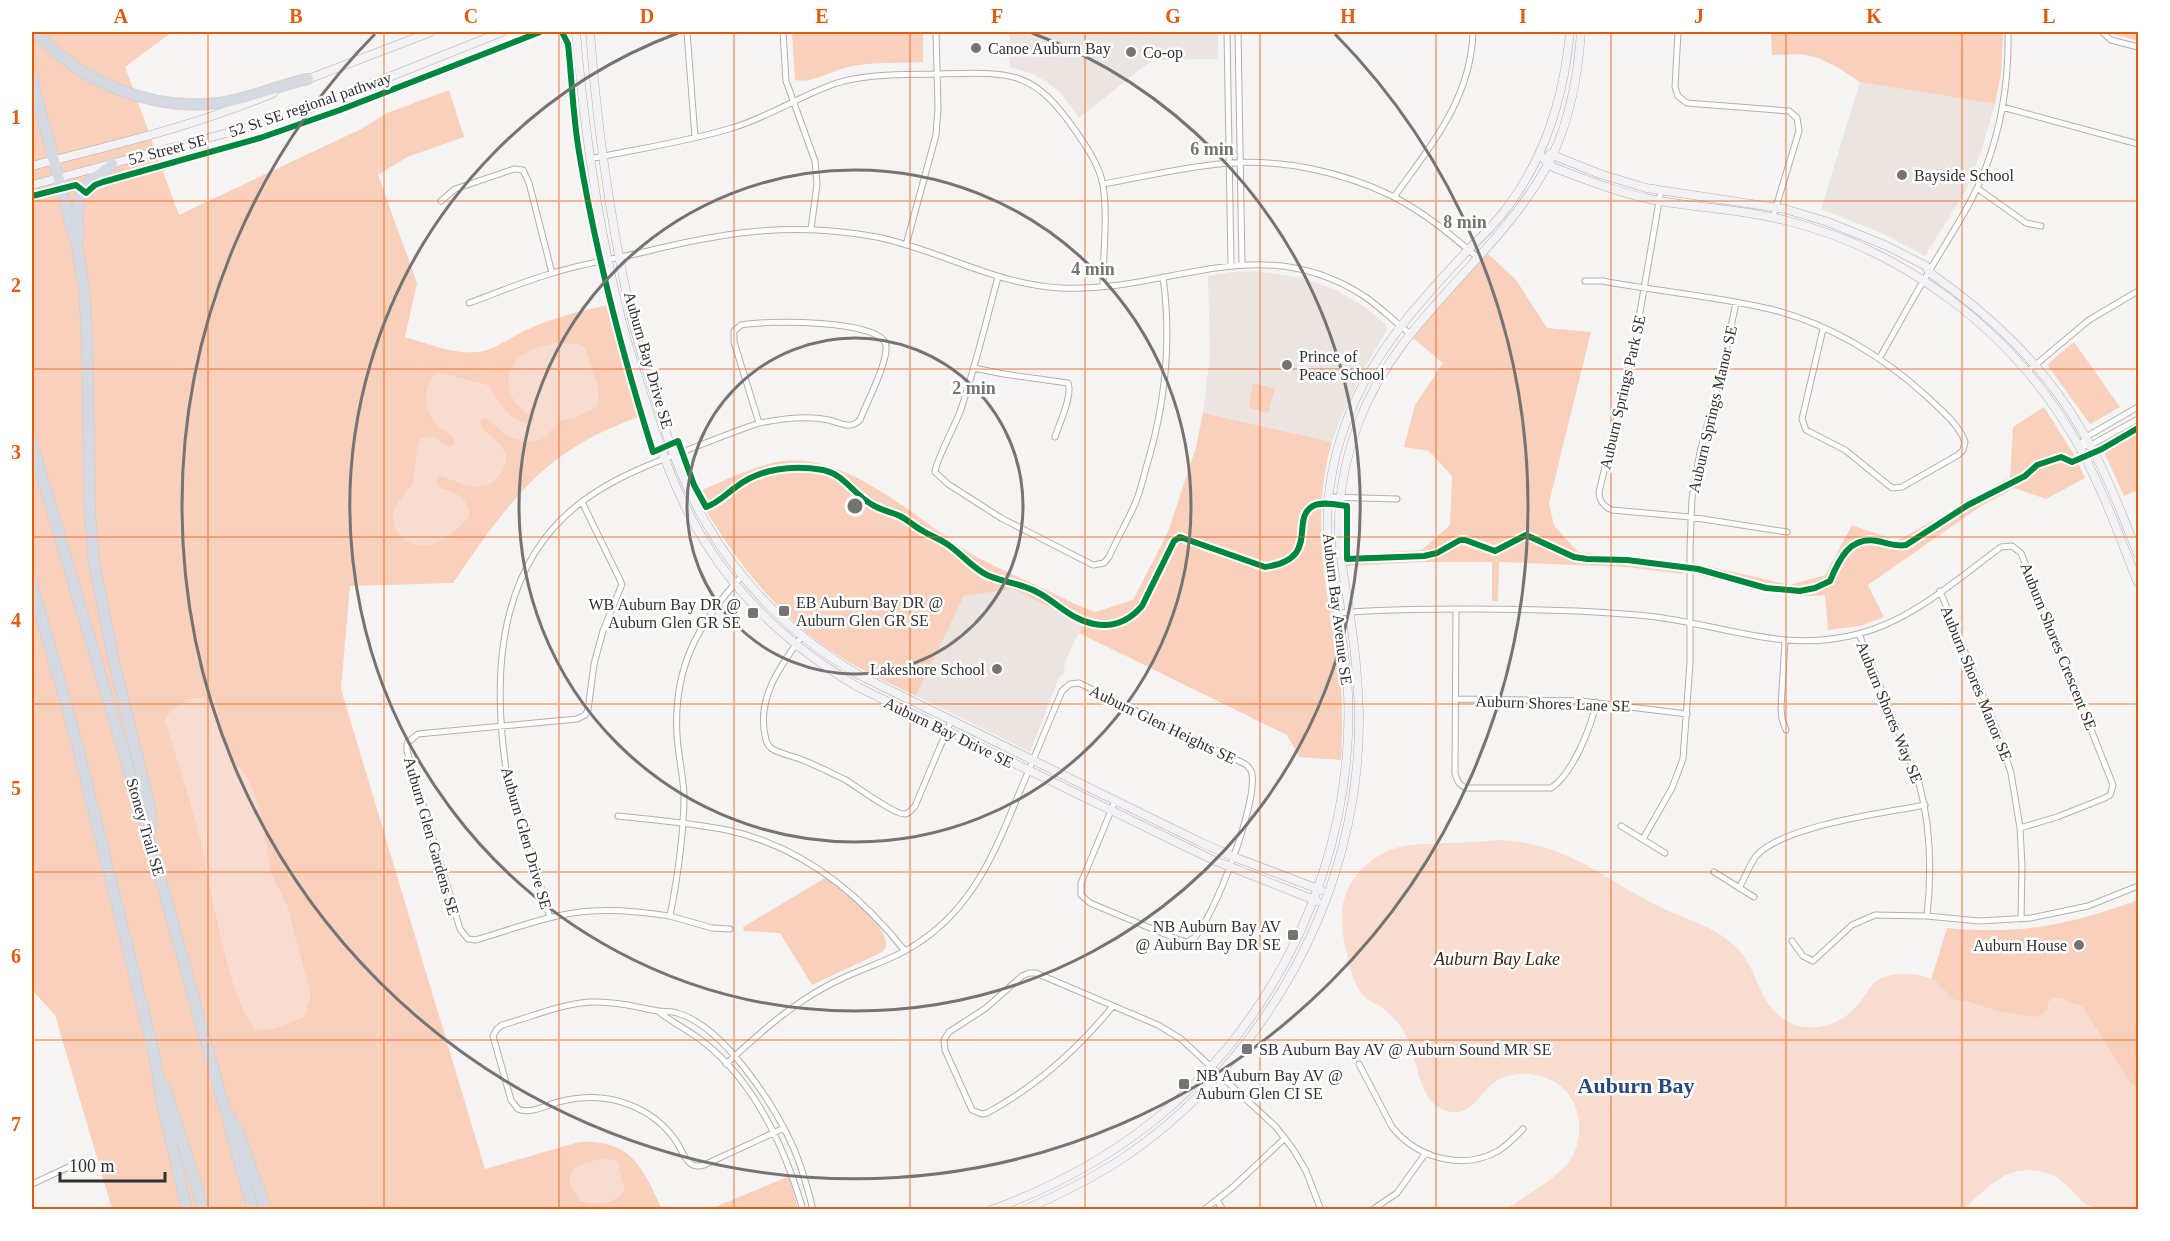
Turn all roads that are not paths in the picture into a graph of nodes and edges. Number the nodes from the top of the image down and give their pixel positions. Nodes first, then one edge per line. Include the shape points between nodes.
1 (36, 32) edge
2 (431, 32) edge
3 (502, 32) edge
4 (574, 32) edge
5 (592, 32) edge
6 (687, 32) edge
7 (783, 32) edge
8 (936, 32) edge
9 (1227, 32) edge
10 (1238, 32) edge
11 (1473, 32) edge
12 (1570, 32) edge
13 (1581, 32) edge
14 (1678, 32) edge
15 (2008, 32) edge
16 (2102, 32) edge
17 (2139, 47) edge
18 (937, 74) junction
19 (32, 79) edge
20 (308, 79) junction
21 (793, 102) junction
22 (2002, 107) junction
23 (694, 137) junction
24 (2139, 144) edge
25 (1540, 154) junction
26 (1552, 154) junction
27 (603, 156) junction
28 (590, 159) junction
29 (54, 160) junction
30 (1241, 162) junction
31 (1228, 163) junction
32 (112, 164) junction
33 (1548, 164) junction
34 (32, 166) edge
35 (59, 178) junction
36 (1102, 184) junction
37 (32, 185) edge
38 (1977, 188) junction
39 (1661, 190) junction
40 (1394, 197) junction
41 (441, 201) dead end
42 (1660, 201) junction
43 (1776, 207) junction
44 (1773, 217) junction
45 (2041, 226) dead end
46 (810, 229) junction
47 (906, 245) junction
48 (77, 247) junction
49 (1469, 250) junction
50 (619, 257) junction
51 (1478, 257) junction
52 (609, 260) junction
53 (1242, 264) junction
54 (1231, 265) junction
55 (552, 273) junction
56 (1927, 275) junction
57 (998, 277) junction
58 (1164, 277) junction
59 (1585, 281) dead end
60 (1103, 285) junction
61 (1644, 289) junction
62 (2139, 291) edge
63 (469, 303) dead end
64 (1736, 303) junction
65 (1400, 326) junction
66 (1823, 329) junction
67 (1409, 333) junction
68 (1878, 359) junction
69 (2036, 365) junction
70 (974, 368) junction
71 (2027, 372) junction
72 (2139, 407) edge
73 (2139, 419) edge
74 (759, 423) junction
75 (1055, 437) dead end
76 (2086, 437) junction
77 (32, 443) edge
78 (2091, 446) junction
79 (2079, 447) junction
80 (674, 455) junction
81 (664, 459) junction
82 (1329, 497) junction
83 (1341, 498) junction
84 (1397, 499) dead end
85 (582, 502) junction
86 (1690, 517) junction
87 (1787, 532) dead end
88 (2139, 554) edge
89 (742, 576) junction
90 (2139, 583) edge
91 (32, 584) edge
92 (734, 584) junction
93 (1940, 591) junction
94 (1456, 609) junction
95 (1349, 612) junction
96 (1339, 613) junction
97 (1691, 623) junction
98 (1859, 634) junction
99 (802, 636) junction
100 (1785, 641) junction
101 (795, 645) junction
102 (1456, 699) junction
103 (1596, 702) junction
104 (1687, 714) junction
105 (951, 721) junction
106 (501, 726) junction
107 (1786, 730) dead end
108 (946, 731) junction
109 (1033, 761) junction
110 (1029, 771) junction
111 (1115, 801) junction
112 (1925, 805) junction
113 (1111, 811) junction
114 (618, 816) dead end
115 (683, 824) junction
116 (1622, 826) dead end
117 (2020, 828) junction
118 (1642, 839) junction
119 (152, 848) junction
120 (1665, 853) dead end
121 (1233, 857) junction
122 (1230, 868) junction
123 (1714, 872) dead end
124 (2139, 886) edge
125 (1739, 888) junction
126 (1318, 889) junction
127 (1328, 892) junction
128 (1754, 897) dead end
129 (1314, 900) junction
130 (1324, 903) junction
131 (670, 916) junction
132 (1927, 916) junction
133 (550, 918) junction
134 (2021, 919) junction
135 (729, 929) dead end
136 (1792, 941) dead end
137 (905, 951) junction
138 (1113, 1006) junction
139 (657, 1011) junction
140 (154, 1053) junction
141 (734, 1057) junction
142 (726, 1064) junction
143 (1359, 1064) dead end
144 (1212, 1066) junction
145 (1220, 1074) junction
146 (224, 1107) junction
147 (784, 1128) junction
148 (1523, 1129) dead end
149 (774, 1133) junction
150 (1285, 1138) junction
151 (1425, 1154) junction
152 (75, 1164) dead end
153 (32, 1184) edge
154 (1217, 1200) junction
155 (187, 1209) edge
156 (204, 1209) edge
157 (254, 1209) edge
158 (266, 1209) edge
159 (802, 1209) edge
160 (813, 1209) edge
161 (991, 1209) edge
162 (1024, 1209) edge
163 (1204, 1209) edge
164 (1222, 1209) edge
165 (1320, 1209) edge
166 (1372, 1209) edge

1 - 20 highway via 66,61 92,77 140,96 218,103
2 - 20 street, 52 Street SE
3 - 32 street, 52 Street SE via 311,108
4 - 28 street, Auburn Bay Drive SE
5 - 27 street, Auburn Bay Drive SE
6 - 23 street
7 - 21 street via 784,72
8 - 18 street
9 - 31 street
10 - 30 street
11 - 40 street via 1469,63 1456,105
12 - 25 street, Auburn Bay Avenue SE via 1562,93
13 - 26 street, Auburn Bay Avenue SE via 1572,94
14 - 43 street via 1675,87 1681,100 1789,111 1797,118 1799,131
15 - 22 street
16 - 17 street via 2112,40
18 - 21 street via 856,79
18 - 36 street via 1006,75 1041,89 1090,151
18 - 47 street via 935,142
19 - 29 highway
20 - 29 street, 52 Street SE via 166,130
21 - 23 street via 749,122
21 - 46 street via 815,161 818,184
22 - 24 street
22 - 38 street via 1993,147
23 - 27 street
25 - 26 street
25 - 33 street
25 - 49 street, Auburn Bay Avenue SE via 1508,207
26 - 33 street, Auburn Bay Avenue SE
26 - 39 street via 1600,174
27 - 28 street
27 - 50 street, Auburn Bay Drive SE
28 - 52 street, Auburn Bay Drive SE
29 - 34 street, 52 Street SE
29 - 35 highway
30 - 31 street
30 - 40 street via 1330,173
30 - 53 street
31 - 36 street
31 - 54 street
32 - 35 street, 52 Street SE
32 - 48 highway via 82,189
33 - 42 street via 1617,191
33 - 51 street, Auburn Bay Avenue SE via 1518,210
35 - 37 street, 52 Street SE
35 - 48 highway
36 - 60 street
38 - 45 street via 2026,223
38 - 56 street
39 - 42 street, Auburn Springs Park SE
39 - 43 street
40 - 49 street
41 - 55 street via 455,189 514,169 525,172
42 - 44 street
42 - 61 street, Auburn Springs Park SE
43 - 44 street
43 - 56 street via 1828,222 1887,246 1926,266
44 - 56 street via 1840,237
46 - 47 street
46 - 50 street via 725,234
47 - 57 street
48 - 119 highway via 87,340 94,563 150,808
49 - 51 street
49 - 65 street, Auburn Bay Avenue SE
50 - 52 street
50 - 80 street, Auburn Bay Drive SE via 634,324
51 - 67 street, Auburn Bay Avenue SE
52 - 55 street
52 - 81 street, Auburn Bay Drive SE via 620,315
53 - 54 street
53 - 65 street via 1293,268 1339,283 1378,306
54 - 58 street
55 - 63 street
56 - 68 street
56 - 69 street via 1965,297
56 - 71 street
57 - 60 street via 1061,288
57 - 70 street
58 - 60 street
58 - 70 street via 1167,357 1159,418 1135,503 1104,562 1093,565 1001,518 937,476 935,466 956,424
59 - 61 street
61 - 64 street
61 - 86 street, Auburn Springs Park SE via 1599,497 1612,510
62 - 69 street via 2089,320
64 - 66 street via 1776,311
64 - 86 street, Auburn Springs Manor SE via 1696,472
65 - 67 street
65 - 82 street, Auburn Bay Avenue SE via 1350,412 1334,464
66 - 68 street
66 - 68 street via 1803,427 1845,450 1886,484 1897,488 1958,455 1965,442 1938,407
67 - 83 street, Auburn Bay Avenue SE via 1382,373 1358,424
69 - 71 street
69 - 76 street
70 - 75 street via 1068,383 1069,395
71 - 79 street
72 - 76 street
73 - 78 street
74 - 74 street, Auburn Glen Drive SE via 734,342 734,331 741,325 814,323 871,332 885,342 886,356 856,424 846,426 830,420 797,418
74 - 80 street, Auburn Glen Drive SE
76 - 78 street
76 - 79 street
77 - 119 highway, Stoney Trail SE
78 - 79 street
78 - 88 street
79 - 90 street
80 - 81 street, Auburn Glen Drive SE
80 - 89 street, Auburn Bay Drive SE via 699,511
81 - 85 street, Auburn Glen Drive SE via 616,480
81 - 92 street, Auburn Bay Drive SE via 694,525
82 - 83 street
82 - 96 street, Auburn Bay Avenue SE via 1329,554
83 - 84 street
83 - 95 street, Auburn Bay Avenue SE via 1340,551
85 - 106 street, Auburn Glen Drive SE via 561,520 539,548 513,598 501,652
85 - 106 street via 622,584 594,664 588,711 577,719
86 - 87 street
86 - 97 street, Auburn Springs Manor SE
89 - 92 street
89 - 99 street, Auburn Bay Drive SE
91 - 140 highway via 73,728
92 - 101 street, Auburn Bay Drive SE
92 - 115 street via 706,618 682,676 677,737
93 - 98 street, Auburn Shores Crescent SE via 1906,615
93 - 117 street, Auburn Shores Manor SE via 2008,760
93 - 117 street, Auburn Shores Crescent SE via 2001,547 2017,548 2113,780 2113,789 2105,798
94 - 95 street, Auburn Shores Way SE
94 - 97 street, Auburn Shores Way SE via 1570,610
94 - 102 street
95 - 96 street, Auburn Shores Way SE
95 - 127 street, Auburn Bay Avenue SE via 1356,660 1357,752 1346,832
96 - 126 street, Auburn Bay Avenue SE via 1348,693 1345,777
97 - 100 street, Auburn Shores Way SE
97 - 104 street, Auburn Springs Manor SE
98 - 100 street, Auburn Shores Way SE via 1823,641
98 - 112 street, Auburn Shores Way SE
99 - 101 street
99 - 105 street, Auburn Bay Drive SE via 860,675
100 - 107 street via 1781,708
101 - 108 street, Auburn Bay Drive SE via 858,687
101 - 108 street via 772,680 765,705 765,738 774,750 832,773 903,814 915,806
102 - 103 street, Auburn Shores Lane SE
102 - 103 street via 1455,773 1458,783 1466,788 1545,789 1557,784 1587,734
103 - 104 street, Auburn Shores Lane SE
104 - 118 street, Auburn Springs Manor SE via 1679,772
105 - 108 street
105 - 109 street, Auburn Bay Drive SE
106 - 133 street, Auburn Glen Drive SE via 506,769
106 - 133 street, Auburn Glen Gardens SE via 418,734 407,742 407,751 463,935 476,940
108 - 110 street, Auburn Bay Drive SE
109 - 110 street
109 - 111 street, Auburn Bay Drive SE
109 - 121 street, Auburn Glen Heights SE via 1062,691 1079,683 1251,770 1248,804
110 - 113 street, Auburn Bay Drive SE
110 - 137 street via 990,863 971,894 946,922
111 - 113 street
111 - 121 street, Auburn Bay Drive SE
112 - 125 street via 1798,833 1757,855
112 - 132 street, Auburn Shores Way SE via 1930,860
113 - 122 street, Auburn Bay Drive SE
113 - 122 street via 1081,883 1081,894 1090,903 1187,942 1198,935
114 - 115 street
115 - 131 street
115 - 137 street via 764,841 813,864 861,901
116 - 118 street
117 - 134 street, Auburn Shores Manor SE
118 - 120 street
119 - 146 highway, Stoney Trail SE
121 - 122 street
121 - 126 street, Auburn Bay Drive SE
122 - 129 street, Auburn Bay Drive SE
123 - 125 street
124 - 134 street via 2088,906
125 - 128 street
126 - 127 street, Auburn Bay Drive SE
126 - 129 street, Auburn Bay Avenue SE
127 - 130 street, Auburn Bay Avenue SE
129 - 130 street, Auburn Bay Drive SE
129 - 144 street, Auburn Bay Avenue SE via 1275,980 1246,1025
130 - 145 street, Auburn Bay Avenue SE via 1305,949 1274,1004
131 - 133 street, Auburn Glen Drive SE via 621,909
131 - 135 street, Auburn Glen Drive SE
132 - 134 street via 1979,921
132 - 136 street via 1888,914 1865,919 1852,925 1813,962
137 - 141 street via 818,992 776,1020
138 - 138 street via 1036,973 1022,976 946,1036 945,1050 972,1110 987,1113 1046,1075
138 - 144 street via 1170,1032
139 - 141 street via 677,1013 700,1025
139 - 142 street via 706,1044
139 - 149 street via 592,1002 500,1026 494,1043 513,1105 522,1111 585,1097 627,1103 659,1123 688,1162 697,1166
140 - 155 highway
140 - 156 highway
141 - 142 street
141 - 147 street
142 - 149 street
143 - 151 street via 1392,1127
144 - 145 street
144 - 161 street, Auburn Bay Avenue SE via 1152,1122 1100,1159 1047,1188
145 - 150 street
145 - 162 street, Auburn Bay Avenue SE via 1180,1113 1123,1157 1069,1189
146 - 157 highway
146 - 158 highway, Stoney Trail SE via 240,1136
147 - 149 street
147 - 160 street
148 - 151 street via 1500,1150 1477,1159 1453,1160
149 - 159 street
150 - 154 street
150 - 165 street via 1306,1171
151 - 166 street via 1397,1193
152 - 153 street
154 - 163 street
154 - 164 street

